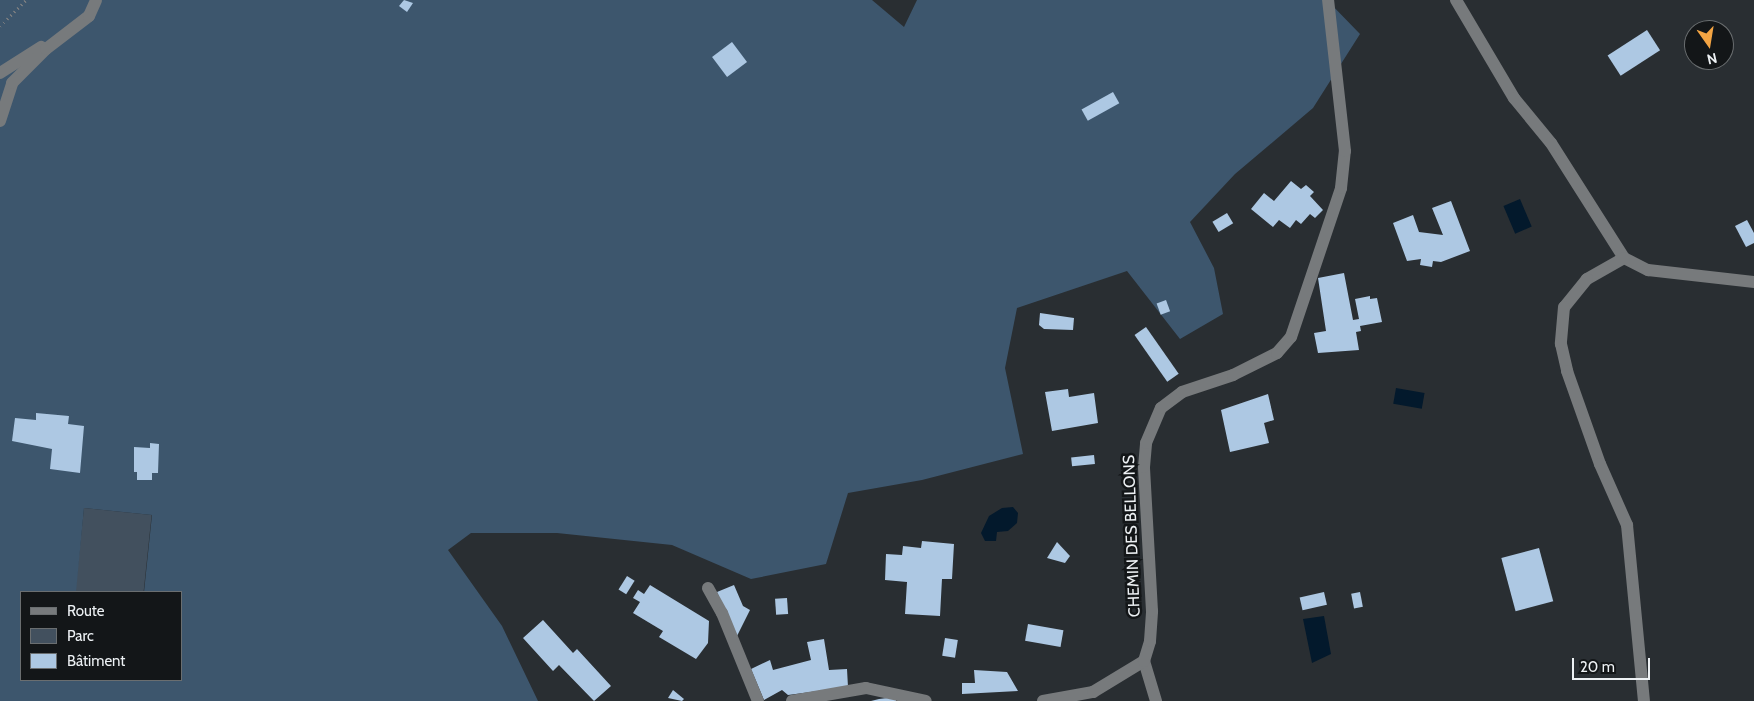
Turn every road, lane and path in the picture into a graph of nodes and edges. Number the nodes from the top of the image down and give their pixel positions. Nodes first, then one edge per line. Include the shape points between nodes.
1 (26, 0) edge
2 (96, 0) edge
3 (1328, 0) edge
4 (1456, 0) edge
5 (89, 16) junction
6 (0, 26) edge
7 (0, 73) edge
8 (0, 121) edge
9 (1624, 258) junction
10 (1754, 282) edge
11 (708, 588) dead end
12 (1144, 662) junction
13 (758, 701) edge
14 (792, 701) edge
15 (926, 701) edge
16 (1043, 701) edge
17 (1156, 701) edge
18 (1644, 701) edge

1 - 6 path
2 - 5 street
3 - 12 street, CHEMIN DES BELLONS via 1345,151 1341,188 1291,337 1277,353 1242,371 1182,392 1161,408 1153,426 1146,444 1144,467 1152,611 1150,641
4 - 9 street via 1514,98 1551,143
5 - 7 street
5 - 8 street via 46,49 12,83
9 - 10 street via 1648,270
9 - 18 street via 1587,279 1564,307 1561,344 1570,381 1627,525
11 - 13 street via 722,612
12 - 16 street via 1093,692
12 - 17 street
14 - 15 street via 866,688

